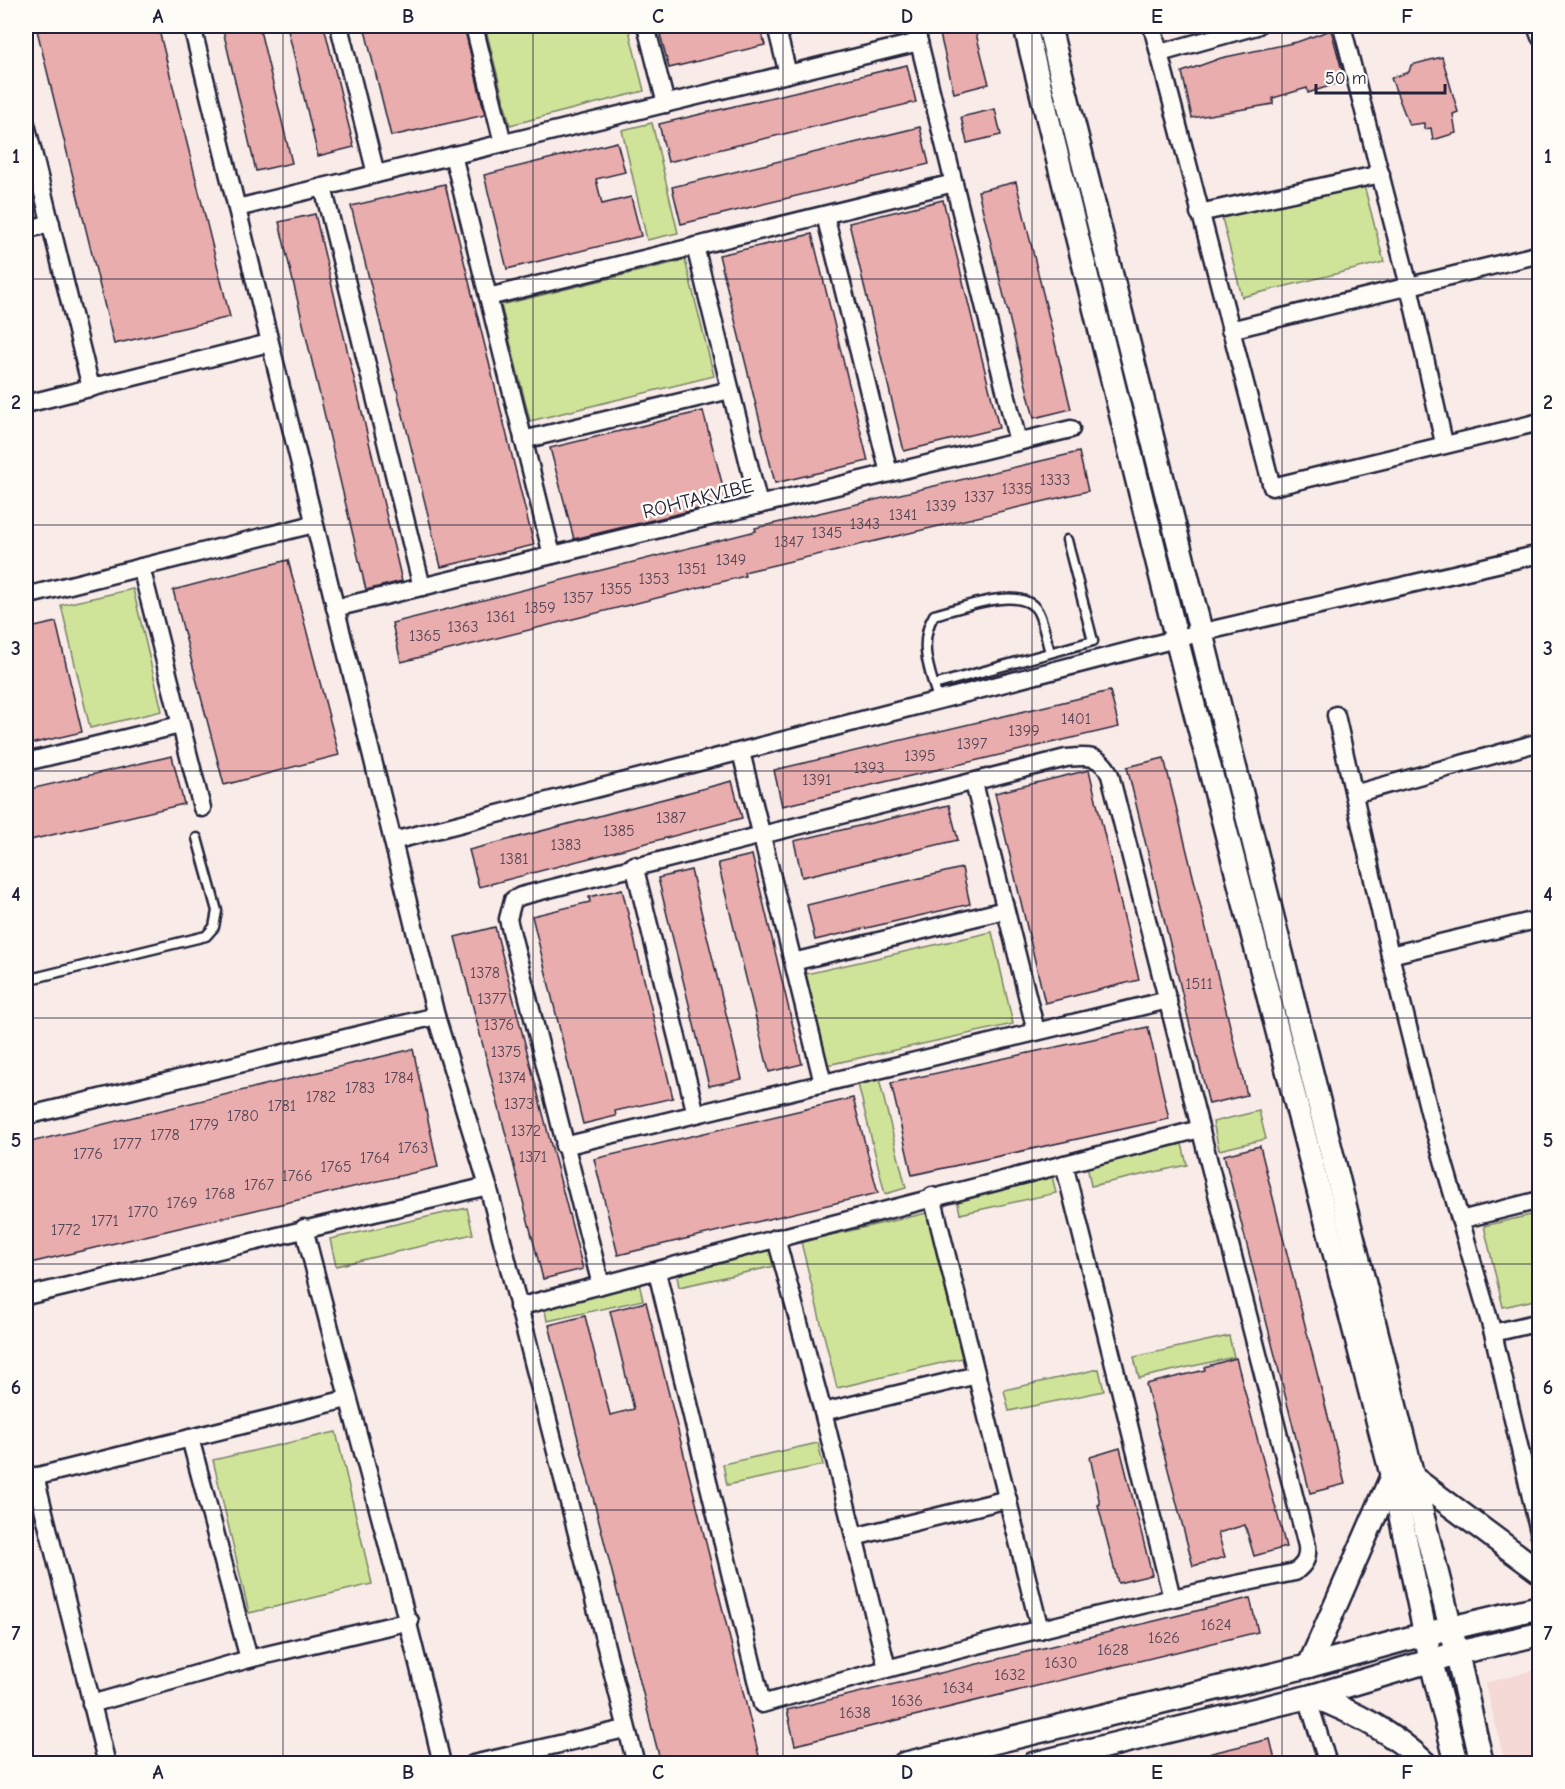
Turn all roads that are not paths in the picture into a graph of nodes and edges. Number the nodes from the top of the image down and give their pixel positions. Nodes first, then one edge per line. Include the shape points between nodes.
1 (192, 26) edge
2 (339, 26) edge
3 (474, 26) edge
4 (646, 26) edge
5 (776, 26) edge
6 (1025, 26) edge
7 (1049, 26) edge
8 (1152, 26) edge
9 (1257, 26) edge
10 (1342, 26) edge
11 (1536, 26) edge
12 (917, 34) edge
13 (1539, 37) edge
14 (1160, 53) junction
15 (788, 74) junction
16 (666, 104) junction
17 (26, 124) edge
18 (503, 143) junction
19 (453, 155) junction
20 (376, 174) junction
21 (1381, 174) junction
22 (954, 183) junction
23 (323, 187) junction
24 (237, 208) junction
25 (1199, 213) junction
26 (825, 215) junction
27 (51, 223) junction
28 (26, 230) edge
29 (695, 246) junction
30 (1539, 254) edge
31 (1409, 286) junction
32 (488, 297) junction
33 (1230, 330) junction
34 (269, 343) junction
35 (91, 388) junction
36 (730, 390) junction
37 (26, 404) edge
38 (1539, 422) edge
39 (1071, 429) dead end
40 (523, 440) junction
41 (1018, 442) junction
42 (1444, 443) junction
43 (889, 474) junction
44 (759, 505) junction
45 (314, 524) junction
46 (1067, 540) dead end
47 (1539, 554) edge
48 (552, 555) junction
49 (141, 567) junction
50 (422, 587) junction
51 (26, 596) edge
52 (335, 608) junction
53 (1199, 633) junction
54 (1177, 641) junction
55 (1050, 652) junction
56 (934, 685) junction
57 (939, 702) junction
58 (1336, 715) dead end
59 (180, 725) junction
60 (1539, 747) edge
61 (741, 752) junction
62 (26, 762) edge
63 (974, 783) junction
64 (1354, 794) junction
65 (202, 808) dead end
66 (761, 834) junction
67 (197, 838) dead end
68 (393, 841) junction
69 (634, 865) junction
70 (1005, 910) junction
71 (1539, 919) edge
72 (1390, 955) junction
73 (793, 962) junction
74 (26, 980) edge
75 (1168, 1000) junction
76 (436, 1016) junction
77 (1036, 1031) junction
78 (823, 1083) junction
79 (696, 1114) junction
80 (26, 1116) edge
81 (1200, 1129) junction
82 (564, 1146) junction
83 (1064, 1164) junction
84 (488, 1186) junction
85 (932, 1196) junction
86 (1539, 1200) edge
87 (1460, 1220) junction
88 (304, 1228) junction
89 (776, 1238) junction
90 (657, 1272) junction
91 (601, 1285) junction
92 (26, 1296) edge
93 (519, 1307) junction
94 (1539, 1322) edge
95 (1493, 1333) junction
96 (977, 1375) junction
97 (347, 1399) junction
98 (823, 1412) junction
99 (190, 1438) junction
100 (1402, 1476) junction
101 (30, 1478) edge
102 (1008, 1499) junction
103 (1535, 1501) edge
104 (854, 1536) junction
105 (1539, 1536) edge
106 (1539, 1572) edge
107 (1172, 1598) junction
108 (1539, 1607) edge
109 (410, 1621) junction
110 (1450, 1629) junction
111 (1040, 1630) junction
112 (1425, 1634) junction
113 (1539, 1634) edge
114 (1456, 1653) junction
115 (249, 1659) junction
116 (1431, 1661) junction
117 (1309, 1666) junction
118 (887, 1668) junction
119 (1309, 1696) junction
120 (91, 1704) junction
121 (625, 1729) junction
122 (107, 1764) edge
123 (442, 1764) edge
124 (473, 1764) edge
125 (636, 1764) edge
126 (904, 1764) edge
127 (1033, 1764) edge
128 (1329, 1764) edge
129 (1426, 1764) edge
130 (1457, 1764) edge
131 (1482, 1764) edge

1 - 24 street
2 - 20 street
3 - 18 street
4 - 16 street
5 - 15 street
6 - 54 main road
7 - 53 main road
8 - 14 street
9 - 14 street
10 - 21 street
11 - 13 street
12 - 15 street
12 - 22 street
14 - 25 street
15 - 16 street
16 - 18 street
17 - 27 street
18 - 19 street
19 - 20 street
19 - 32 street
20 - 23 street
21 - 25 street
21 - 31 street
22 - 26 street
22 - 41 street
23 - 24 street
23 - 50 street
24 - 34 street
25 - 33 street
26 - 29 street
26 - 43 street
27 - 28 street
27 - 35 street
29 - 32 street
29 - 36 street
30 - 31 street
31 - 33 street
31 - 42 street
32 - 40 street
33 - 42 street via 1272,487
34 - 35 street
34 - 45 street
35 - 37 street
36 - 40 street
36 - 44 street
38 - 42 street
39 - 41 street, ROHTAKVIBE
40 - 48 street
41 - 43 street, ROHTAKVIBE
43 - 44 street, ROHTAKVIBE
44 - 48 street, ROHTAKVIBE
45 - 49 street
45 - 52 street
46 - 55 lane via 1093,641
47 - 53 street
48 - 50 street, ROHTAKVIBE
49 - 51 street
49 - 59 street
50 - 52 street, ROHTAKVIBE
52 - 68 street
53 - 54 street
53 - 100 main road
54 - 57 street
54 - 100 main road
55 - 56 lane
55 - 56 lane via 1038,611 1026,601 1006,597 934,615 926,628 925,653
56 - 57 lane
57 - 61 street
58 - 64 street
59 - 62 street
59 - 65 street
60 - 64 street
61 - 66 street
61 - 68 street
63 - 66 street
63 - 70 street
63 - 75 street via 1066,758 1089,756 1106,765
64 - 72 street
66 - 69 street
66 - 73 street
67 - 74 lane via 217,911 214,927 206,936
68 - 76 street
69 - 79 street
69 - 82 street via 521,896 509,907 508,919
70 - 73 street
70 - 77 street
71 - 72 street
72 - 87 street
73 - 78 street
75 - 77 street
75 - 81 street
76 - 80 street
76 - 84 street
77 - 78 street
78 - 79 street
79 - 82 street
81 - 83 street
81 - 107 street via 1308,1557 1295,1572
82 - 91 street
83 - 85 street
83 - 107 street
84 - 88 street
84 - 93 street
85 - 89 street
85 - 96 street
86 - 87 street
87 - 95 street
88 - 92 street
88 - 97 street
89 - 90 street
89 - 98 street
90 - 91 street
90 - 118 street via 762,1704
91 - 93 street
93 - 121 street
94 - 95 street
95 - 103 street
96 - 98 street
96 - 102 street
97 - 99 street
97 - 109 street
98 - 104 street
99 - 101 street
99 - 115 street
100 - 106 main road
100 - 110 main road
100 - 112 main road
100 - 117 main road
101 - 120 street
102 - 104 street
102 - 111 street
103 - 105 street
104 - 118 street
107 - 111 street
108 - 110 main road
109 - 115 street
109 - 123 street
110 - 112 main road
110 - 114 main road
111 - 118 street
112 - 116 main road
112 - 117 main road
113 - 114 main road
114 - 116 main road
114 - 131 main road
115 - 120 street
116 - 119 main road
116 - 130 main road
117 - 126 main road
119 - 127 main road
119 - 128 street
119 - 129 main road via 1354,1712
120 - 122 street
121 - 124 street
121 - 125 street

